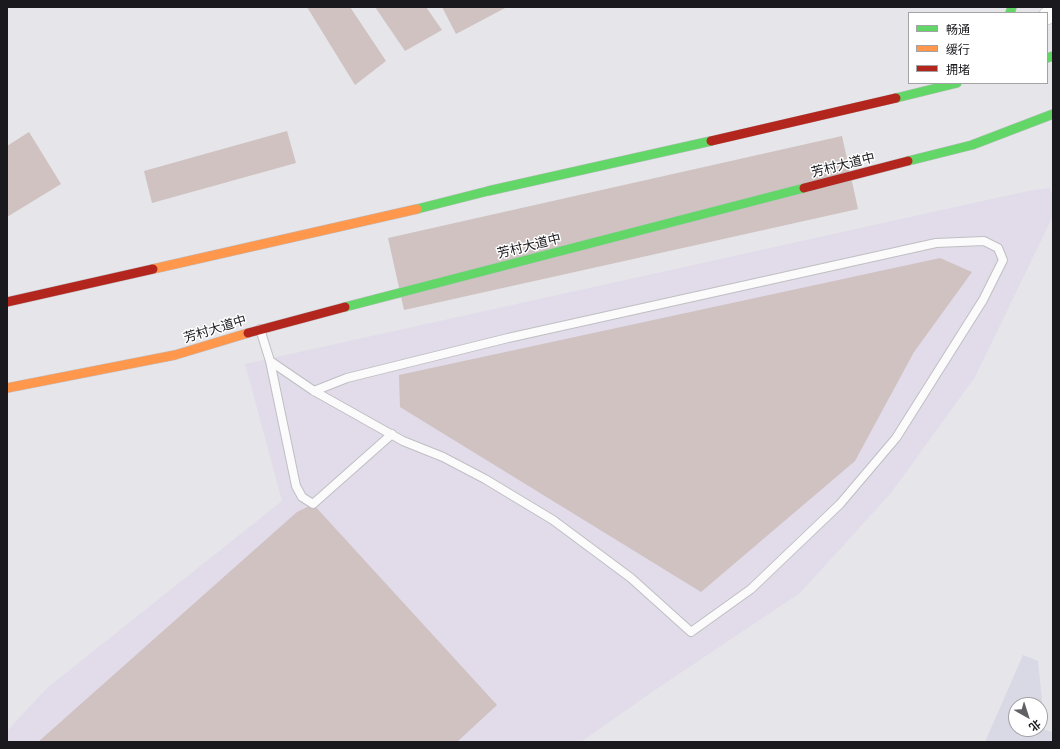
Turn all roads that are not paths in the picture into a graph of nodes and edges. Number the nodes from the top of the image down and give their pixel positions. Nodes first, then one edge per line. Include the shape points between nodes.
1 (953, 84) edge
2 (1053, 114) edge
3 (7, 302) edge
4 (259, 329) junction
5 (270, 361) junction
6 (7, 388) edge
7 (314, 391) junction
8 (392, 434) junction

1 - 3 main road via 855,109
2 - 4 main road, 芳村大道中 via 972,145
4 - 5 lane
4 - 6 main road, 芳村大道中 via 175,355
5 - 7 lane
5 - 8 lane via 296,486 302,497 313,504
7 - 8 lane
7 - 8 lane via 347,378 508,338 936,243 984,240 998,248 1003,260 983,300 896,438 840,504 751,589 691,632 631,578 553,520 444,457

